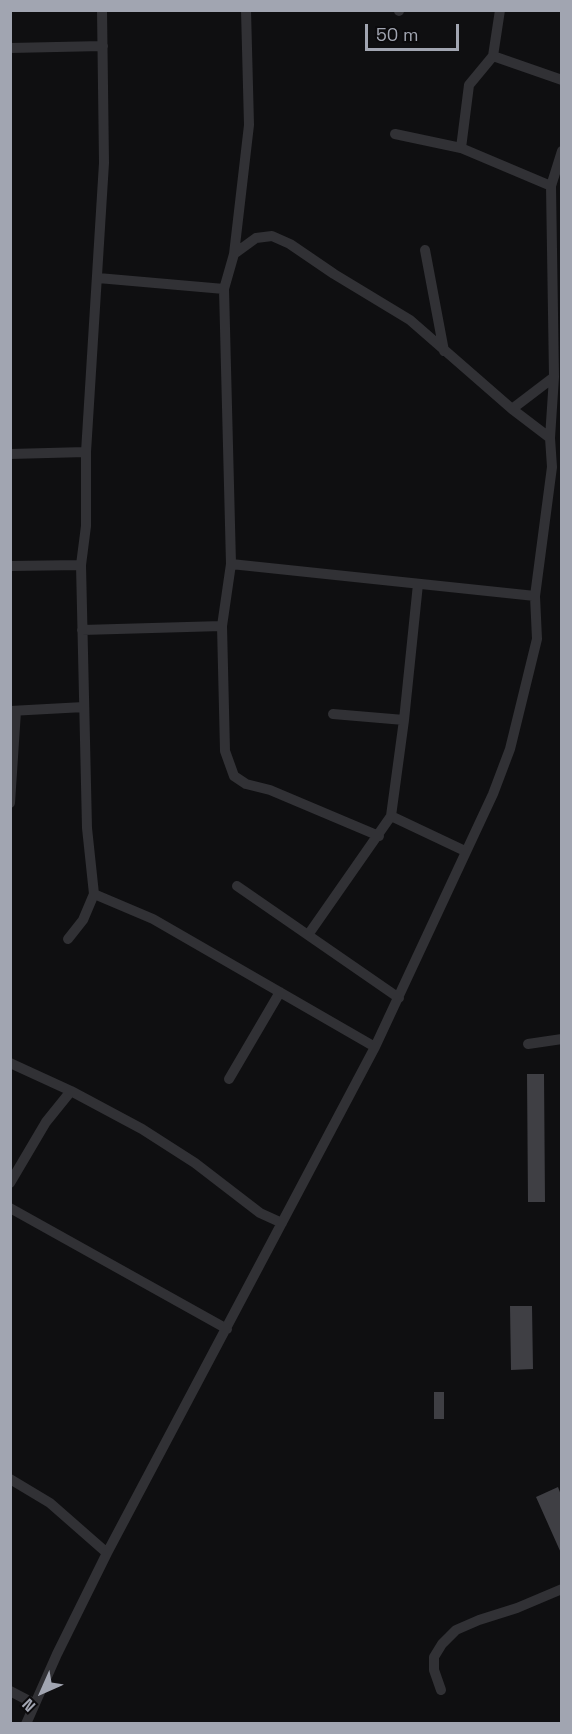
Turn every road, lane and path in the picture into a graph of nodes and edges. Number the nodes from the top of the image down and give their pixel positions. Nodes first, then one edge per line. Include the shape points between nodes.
1 (102, 10) edge
2 (246, 10) edge
3 (500, 10) edge
4 (103, 46) junction
5 (10, 48) edge
6 (493, 56) junction
7 (561, 80) edge
8 (395, 134) dead end
9 (461, 148) junction
10 (561, 151) edge
11 (551, 186) junction
12 (424, 250) dead end
13 (234, 254) junction
14 (98, 278) junction
15 (224, 289) junction
16 (557, 349) edge
17 (444, 351) junction
18 (554, 377) junction
19 (512, 409) junction
20 (550, 438) junction
21 (87, 452) junction
22 (10, 454) edge
23 (557, 469) edge
24 (231, 564) junction
25 (81, 565) junction
26 (10, 566) edge
27 (418, 584) junction
28 (535, 597) junction
29 (222, 627) junction
30 (82, 630) junction
31 (84, 707) junction
32 (13, 711) edge
33 (333, 714) dead end
34 (404, 720) junction
35 (10, 803) edge
36 (392, 816) junction
37 (379, 836) junction
38 (465, 851) junction
39 (237, 886) dead end
40 (93, 894) junction
41 (308, 935) junction
42 (68, 939) dead end
43 (280, 993) junction
44 (399, 998) junction
45 (561, 1039) edge
46 (528, 1044) dead end
47 (375, 1047) junction
48 (10, 1063) edge
49 (229, 1079) dead end
50 (71, 1091) junction
51 (10, 1183) edge
52 (10, 1208) edge
53 (282, 1222) junction
54 (227, 1329) junction
55 (10, 1479) edge
56 (107, 1553) junction
57 (561, 1589) edge
58 (441, 1690) dead end
59 (10, 1691) edge
60 (34, 1704) junction
61 (26, 1724) edge

1 - 4 street
2 - 13 street via 249,125
3 - 6 street
4 - 5 street
4 - 14 street via 104,163
6 - 7 street
6 - 9 street via 469,85
8 - 9 street
9 - 11 street
10 - 11 street
11 - 16 street
12 - 17 street
13 - 15 street
13 - 17 street via 256,238 282,239 410,320
14 - 15 street
14 - 21 street
15 - 24 street
16 - 18 street
17 - 19 street
18 - 19 street
18 - 20 street
19 - 20 street
20 - 23 street
21 - 22 street
21 - 25 street
23 - 28 street
24 - 27 street
24 - 29 street
25 - 26 street
25 - 30 street
27 - 28 street
27 - 34 street
28 - 38 street via 537,639 510,749
29 - 30 street
29 - 37 street via 225,751 234,776
30 - 31 street
31 - 32 street
31 - 40 street
32 - 35 street
33 - 34 street
34 - 36 street
36 - 37 street
36 - 38 street
37 - 41 street
38 - 44 street
39 - 41 street
40 - 42 street via 83,920
40 - 43 street via 153,919
41 - 44 street
43 - 47 street
43 - 49 street
44 - 47 street
45 - 46 street
47 - 53 street
48 - 50 street
50 - 51 street via 46,1122
50 - 53 street via 186,1157 260,1213
52 - 54 street
53 - 54 street
54 - 56 street
55 - 56 street via 50,1503
56 - 60 street
57 - 58 street via 456,1630 434,1657
59 - 60 street
60 - 61 street

